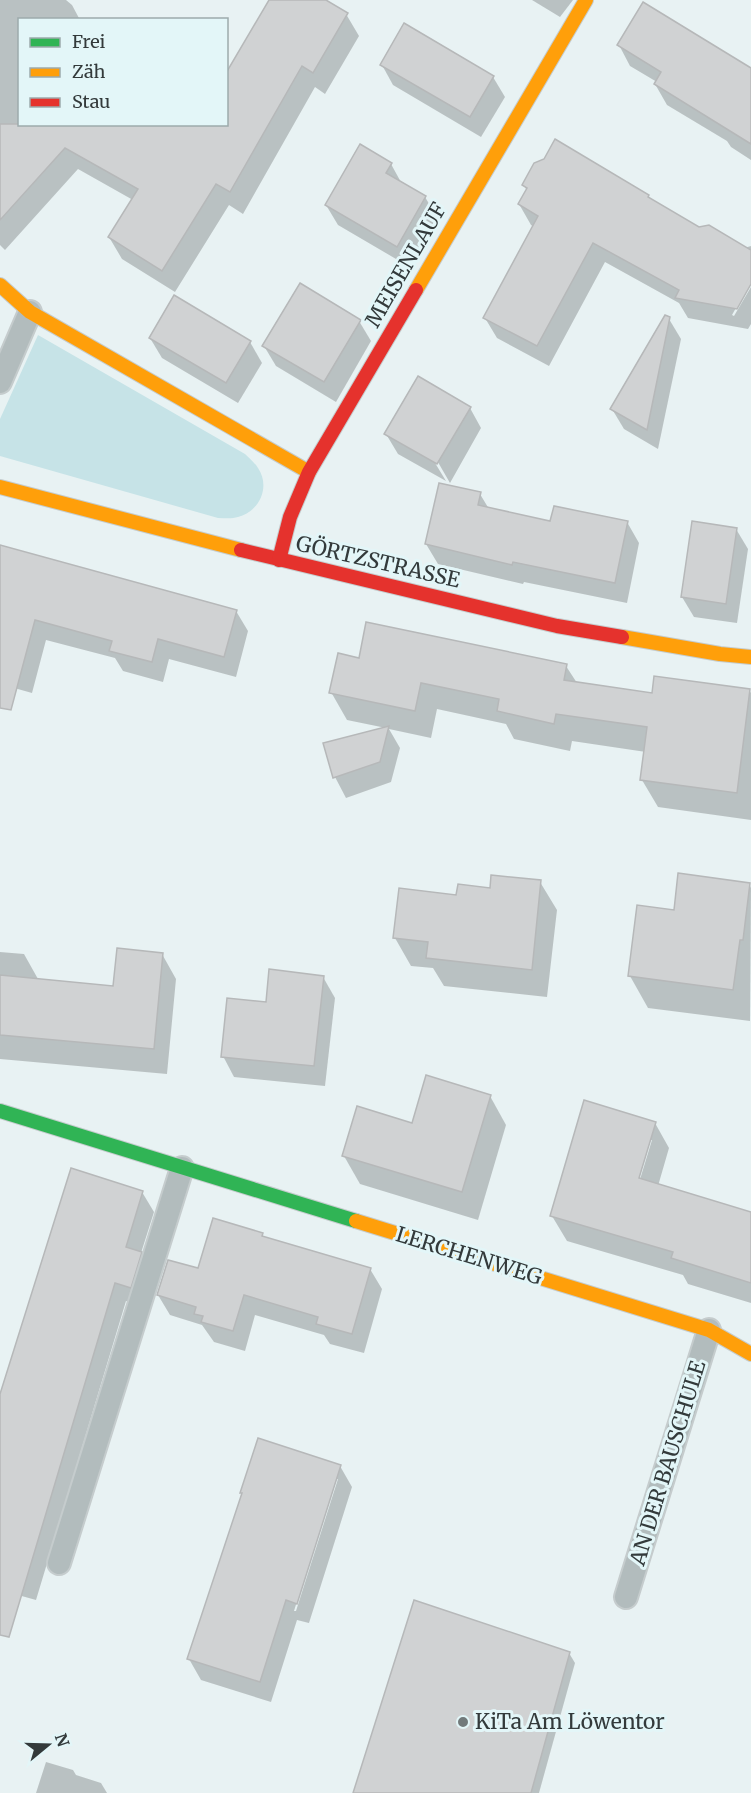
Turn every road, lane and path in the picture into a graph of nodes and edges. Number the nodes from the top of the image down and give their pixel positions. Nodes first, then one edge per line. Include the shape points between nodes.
1 (585, 0) edge
2 (0, 285) edge
3 (30, 312) junction
4 (0, 382) edge
5 (309, 472) junction
6 (0, 487) edge
7 (279, 560) junction
8 (751, 657) edge
9 (0, 1111) edge
10 (182, 1168) junction
11 (709, 1330) junction
12 (751, 1354) edge
13 (59, 1563) dead end
14 (626, 1597) dead end

1 - 5 street, MEISENLAUF
2 - 3 street
3 - 4 lane
3 - 5 street
5 - 7 street, MEISENLAUF via 290,517
6 - 7 street, GÖRTZSTRASSE
7 - 8 street, GÖRTZSTRASSE via 557,626
9 - 10 street, LERCHENWEG
10 - 11 street, LERCHENWEG
10 - 13 lane
11 - 12 street, LERCHENWEG
11 - 14 lane, AN DER BAUSCHULE

